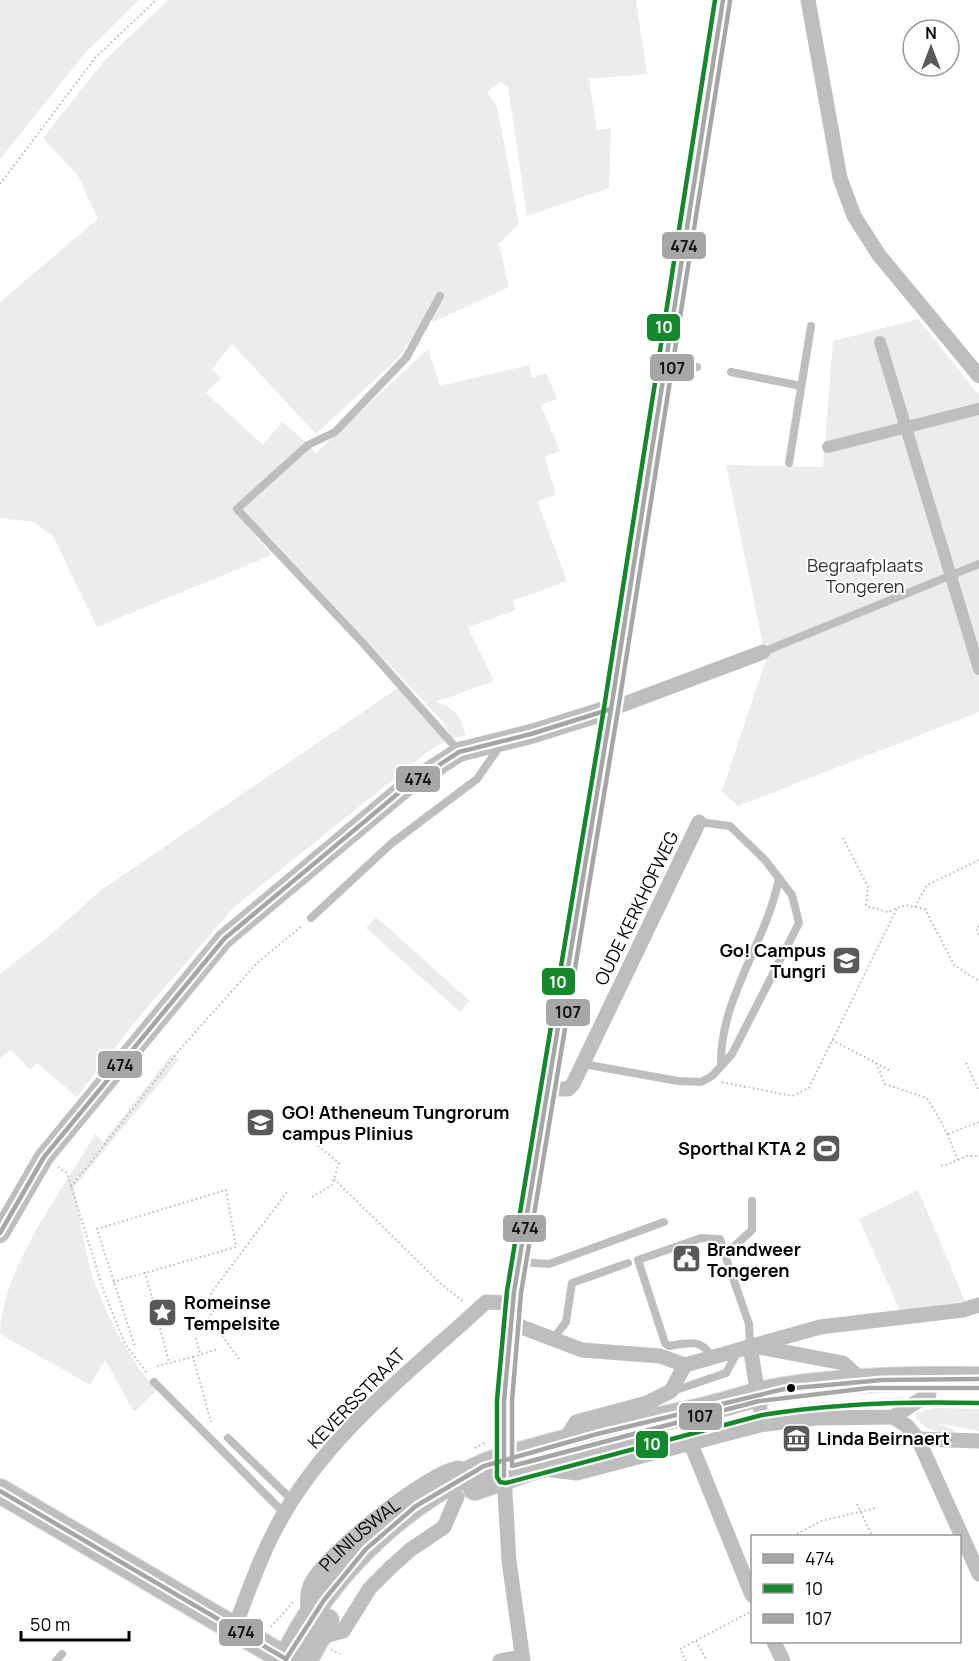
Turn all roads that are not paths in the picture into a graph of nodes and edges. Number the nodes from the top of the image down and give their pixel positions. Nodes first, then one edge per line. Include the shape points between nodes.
1 (723, 0) edge
2 (808, 0) edge
3 (440, 296) dead end
4 (811, 326) dead end
5 (880, 342) dead end
6 (666, 362) junction
7 (697, 367) dead end
8 (731, 372) dead end
9 (979, 376) edge
10 (801, 386) junction
11 (978, 409) edge
12 (906, 427) junction
13 (828, 447) dead end
14 (789, 463) dead end
15 (979, 564) edge
16 (951, 576) junction
17 (763, 652) joint
18 (979, 669) edge
19 (611, 709) junction
20 (504, 740) junction
21 (459, 752) junction
22 (699, 822) joint
23 (779, 878) junction
24 (311, 918) road end
25 (583, 1064) junction
26 (721, 1066) junction
27 (549, 1089) junction
28 (752, 1201) dead end
29 (664, 1222) dead end
30 (0, 1233) edge
31 (725, 1255) junction
32 (519, 1262) junction
33 (628, 1263) dead end
34 (979, 1305) edge
35 (512, 1313) junction
36 (552, 1339) junction
37 (744, 1348) junction
38 (712, 1357) junction
39 (685, 1365) junction
40 (979, 1379) edge
41 (862, 1380) junction
42 (154, 1382) road end
43 (671, 1391) junction
44 (979, 1396) edge
45 (924, 1398) junction
46 (759, 1402) junction
47 (893, 1416) junction
48 (228, 1438) dead end
49 (918, 1439) junction
50 (979, 1441) edge
51 (564, 1442) junction
52 (691, 1444) junction
53 (503, 1468) junction
54 (532, 1468) junction
55 (477, 1469) junction
56 (0, 1491) edge
57 (288, 1507) junction
58 (979, 1574) edge
59 (751, 1590) edge
60 (234, 1629) junction
61 (319, 1636) junction
62 (775, 1643) edge
63 (62, 1654) dead end
64 (522, 1659) edge
65 (291, 1660) edge
66 (56, 1661) edge
67 (500, 1661) edge
68 (783, 1661) edge

1 - 6 main road
2 - 9 street via 840,178 854,216 879,255
3 - 21 lane via 406,358 335,432 308,445 237,509 363,642
4 - 10 lane
5 - 12 street
6 - 7 lane
6 - 19 main road
8 - 10 lane
10 - 14 lane
11 - 12 street
12 - 13 street
12 - 16 street
15 - 16 lane
16 - 17 lane
16 - 18 street
17 - 19 street
19 - 20 street
19 - 27 main road
20 - 21 street
20 - 24 lane via 477,779 392,843
21 - 30 street via 407,786 224,939 44,1158
22 - 23 lane via 730,826
22 - 25 street, OUDE KERKHOFWEG
23 - 26 lane via 720,1042
23 - 26 lane via 792,895 799,923 732,1054
25 - 26 lane via 701,1082
25 - 27 street, OUDE KERKHOFWEG via 568,1089
27 - 32 main road
28 - 31 lane via 752,1230
29 - 32 lane via 549,1264
31 - 37 lane via 749,1324
31 - 38 lane via 720,1239 701,1238 638,1260 665,1343 669,1346 698,1342
32 - 35 main road
33 - 36 lane via 572,1283 566,1322
34 - 37 street via 820,1327
35 - 36 street
35 - 53 main road
35 - 57 street, KEVERSSTRAAT via 486,1302 350,1428
36 - 39 street via 582,1350 660,1356
37 - 38 street
37 - 41 street via 843,1363
37 - 43 lane via 726,1373
37 - 46 street
38 - 39 street
39 - 43 street
40 - 41 main road
41 - 46 main road via 784,1389
42 - 57 lane
43 - 51 street via 647,1403 576,1422
44 - 45 main road
45 - 46 main road via 884,1393
45 - 47 street
46 - 51 main road
46 - 54 main road
47 - 49 street
47 - 52 street via 816,1418 760,1425
48 - 57 lane
49 - 50 street
49 - 58 street
51 - 53 main road
52 - 54 street via 577,1473
52 - 59 street
53 - 54 main road
53 - 55 main road, PLINIUSWAL
53 - 61 main road, PLINIUSWAL via 396,1539 364,1569
53 - 64 street via 509,1562
55 - 61 main road, PLINIUSWAL via 387,1528 352,1563
55 - 61 street, PLINIUSWAL via 455,1468 402,1499 341,1549 309,1586
56 - 60 main road
57 - 60 street, KEVERSSTRAAT
60 - 65 main road
61 - 65 main road, PLINIUSWAL
62 - 68 street
63 - 66 lane
64 - 67 street

